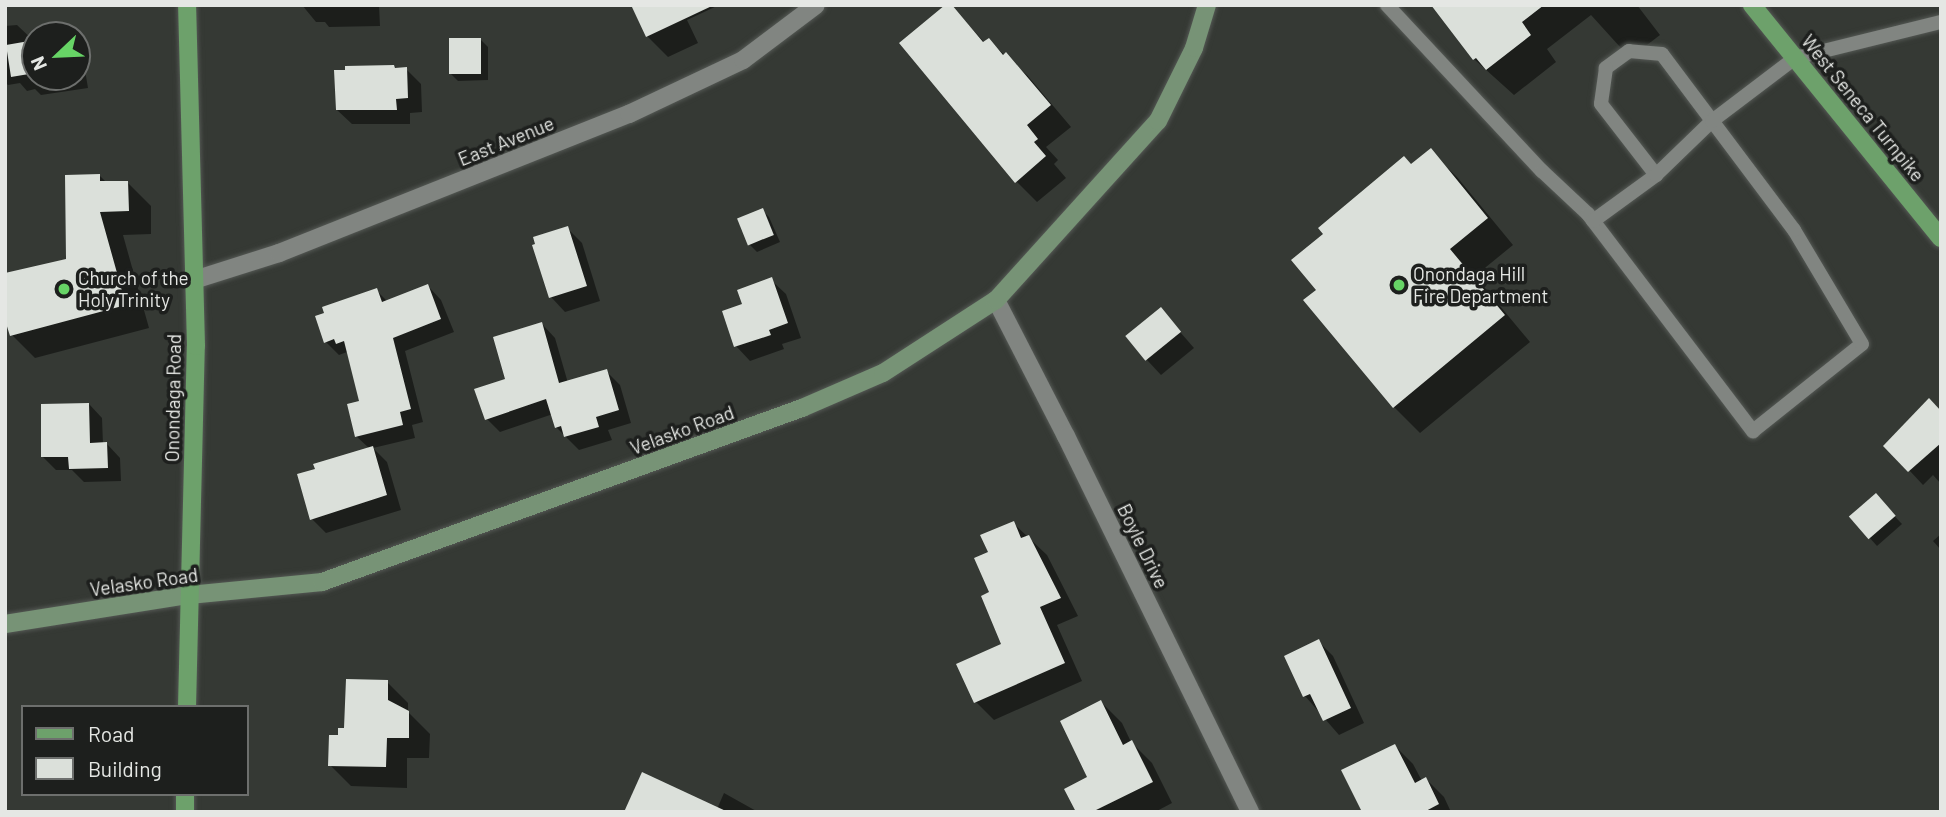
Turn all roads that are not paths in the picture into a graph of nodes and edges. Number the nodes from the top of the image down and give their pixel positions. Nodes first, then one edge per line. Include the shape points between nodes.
1 (187, 5) edge
2 (816, 5) edge
3 (1207, 5) edge
4 (1387, 5) edge
5 (1752, 5) edge
6 (1941, 22) edge
7 (1795, 58) junction
8 (1712, 121) junction
9 (1656, 176) junction
10 (1593, 221) junction
11 (1941, 238) edge
12 (194, 280) junction
13 (996, 300) junction
14 (189, 595) junction
15 (5, 624) edge
16 (187, 705) edge
17 (1251, 812) edge

1 - 12 main road, Onondaga Road
2 - 12 street, East Avenue via 743,60 629,114 279,253
3 - 13 street, Velasko Road via 1194,48 1158,121
4 - 10 lane
5 - 7 main road, West Seneca Turnpike
6 - 7 lane
7 - 8 lane
7 - 11 main road, West Seneca Turnpike
8 - 9 lane
8 - 9 lane via 1662,54 1629,51 1606,68 1601,104
8 - 10 lane via 1794,230 1862,344 1753,431
9 - 10 lane
12 - 14 main road, Onondaga Road
13 - 14 street, Velasko Road via 883,373 693,448 322,582
13 - 17 street, Boyle Drive
14 - 15 street, Velasko Road
14 - 16 main road, Onondaga Road

